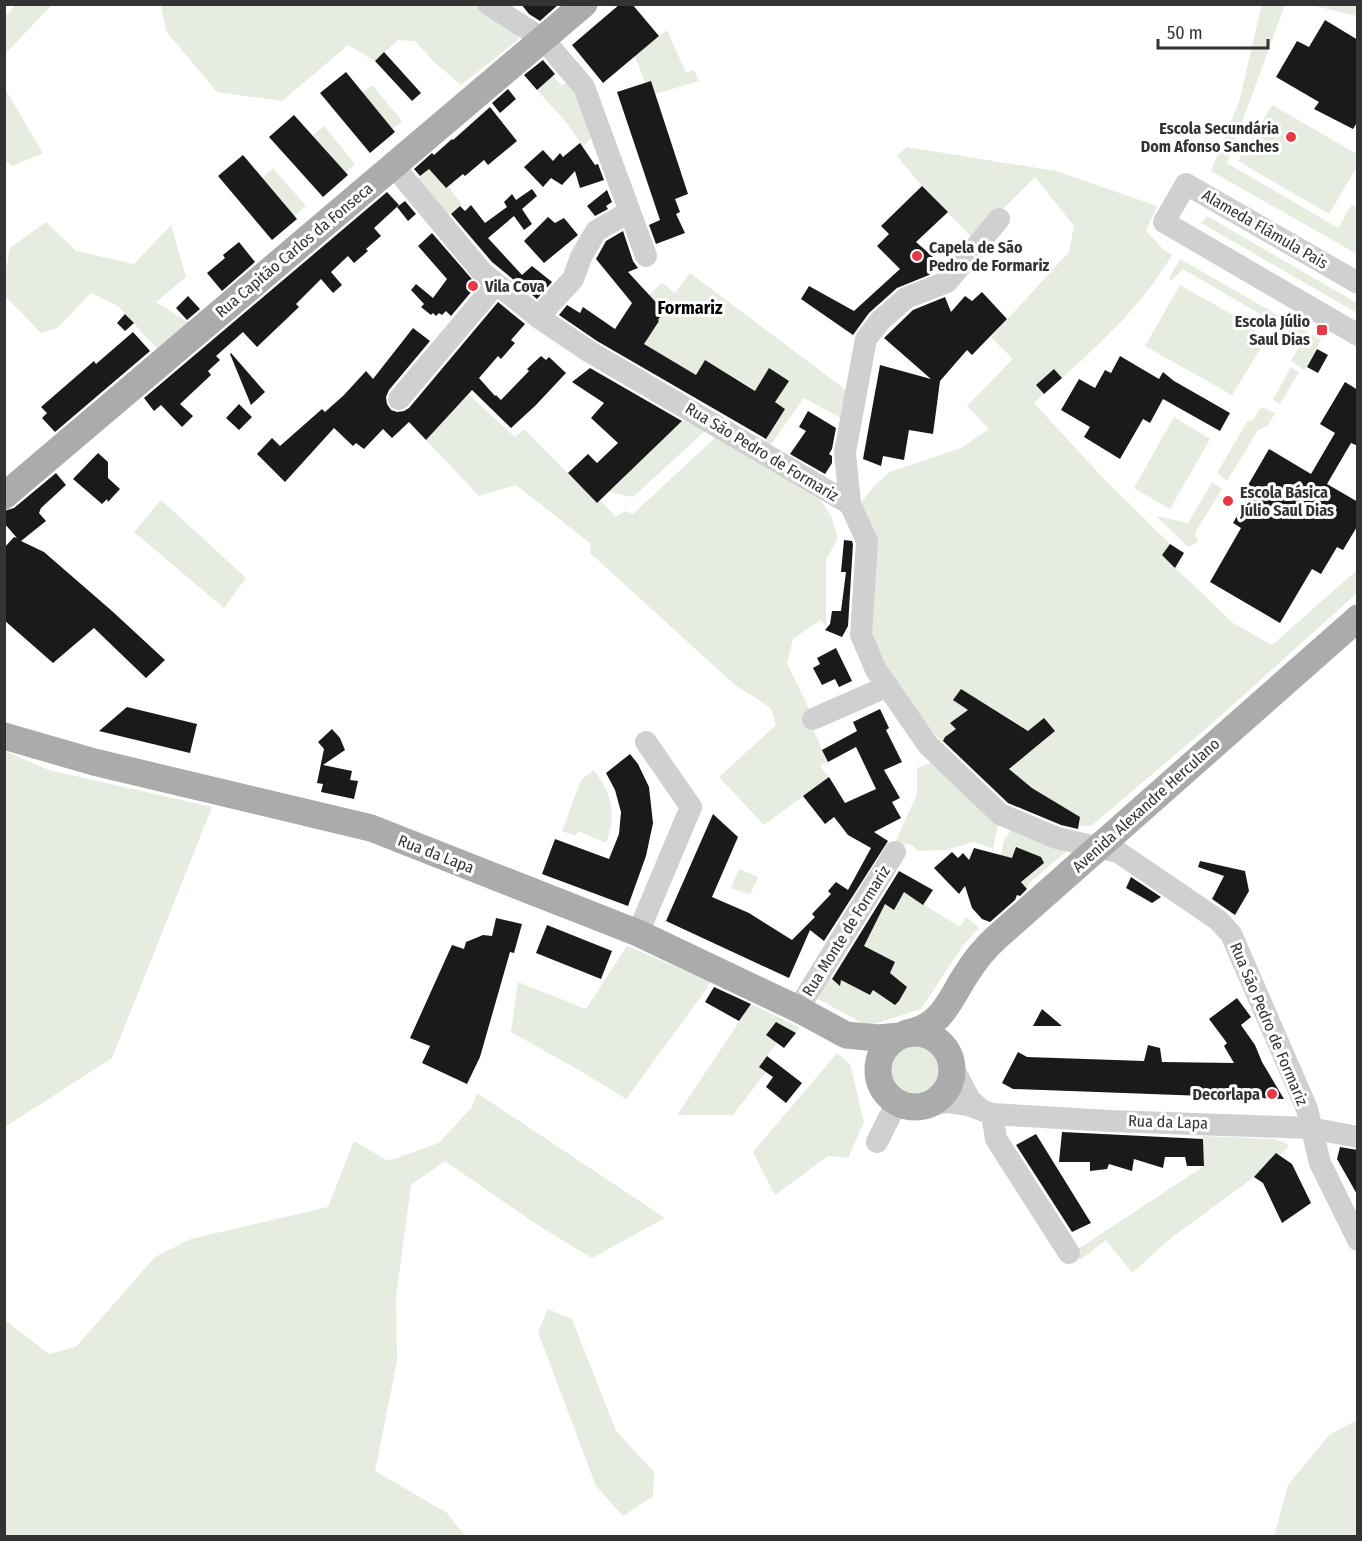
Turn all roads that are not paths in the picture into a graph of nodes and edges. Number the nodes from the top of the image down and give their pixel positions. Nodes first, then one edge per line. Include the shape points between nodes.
1 (488, 4) edge
2 (584, 4) edge
3 (543, 39) junction
4 (393, 165) junction
5 (629, 212) junction
6 (999, 219) dead end
7 (646, 256) dead end
8 (1358, 283) edge
9 (496, 285) junction
10 (538, 317) junction
11 (1358, 335) edge
12 (399, 399) dead end
13 (847, 474) junction
14 (821, 487) junction
15 (4, 496) edge
16 (850, 504) junction
17 (1358, 618) edge
18 (888, 687) junction
19 (813, 719) dead end
20 (4, 736) edge
21 (646, 742) dead end
22 (1099, 847) junction
23 (895, 852) dead end
24 (638, 933) junction
25 (949, 1005) junction
26 (798, 1010) junction
27 (903, 1034) junction
28 (846, 1035) junction
29 (952, 1062) junction
30 (878, 1076) junction
31 (897, 1102) junction
32 (930, 1105) junction
33 (986, 1111) junction
34 (1311, 1128) junction
35 (1358, 1137) edge
36 (877, 1142) dead end
37 (1358, 1240) edge
38 (1069, 1253) dead end

1 - 3 street
2 - 3 main road, Rua Capitão Carlos da Fonseca
3 - 4 main road, Rua Capitão Carlos da Fonseca
3 - 5 street via 584,87
4 - 9 street, Rua São Pedro de Formariz
4 - 15 main road, Rua Capitão Carlos da Fonseca
5 - 7 street
5 - 10 street via 596,231 573,279
6 - 13 street via 947,282 906,298 866,339 844,452
8 - 11 street, Alameda Flâmula Pais via 1186,184 1164,222
9 - 10 street, Rua São Pedro de Formariz
9 - 12 street
10 - 14 street, Rua São Pedro de Formariz via 590,352
13 - 14 street via 842,481
13 - 16 street
14 - 16 street, Rua São Pedro de Formariz
16 - 18 street, Rua São Pedro de Formariz via 867,541 861,635
17 - 22 main road, Avenida Alexandre Herculano
18 - 19 street
18 - 22 street, Rua São Pedro de Formariz via 928,745 1000,814 1075,844
20 - 24 main road, Rua da Lapa via 94,762 370,828
21 - 24 street via 691,807
22 - 25 main road, Avenida Alexandre Herculano via 984,949
22 - 34 street, Rua São Pedro de Formariz via 1118,852 1218,920 1231,934 1307,1109
23 - 26 street, Rua Monte de Formariz
24 - 26 main road, Rua da Lapa
25 - 27 main road, Avenida Alexandre Herculano via 922,1030
25 - 29 main road, Avenida Alexandre Herculano via 945,1028
26 - 28 main road, Rua da Lapa
27 - 28 main road, Rua da Lapa via 878,1038
27 - 29 main road via 928,1035 938,1040
27 - 30 main road via 881,1054
28 - 30 main road, Rua da Lapa
29 - 32 main road via 952,1080 947,1091
29 - 33 street via 970,1100
30 - 31 main road via 888,1096
31 - 32 main road via 907,1107
31 - 36 street
32 - 33 street, Rua da Lapa via 948,1102
33 - 34 street, Rua da Lapa via 1111,1121
33 - 38 street via 996,1139
34 - 35 street, Rua da Lapa
34 - 37 street, Rua São Pedro de Formariz via 1320,1163

